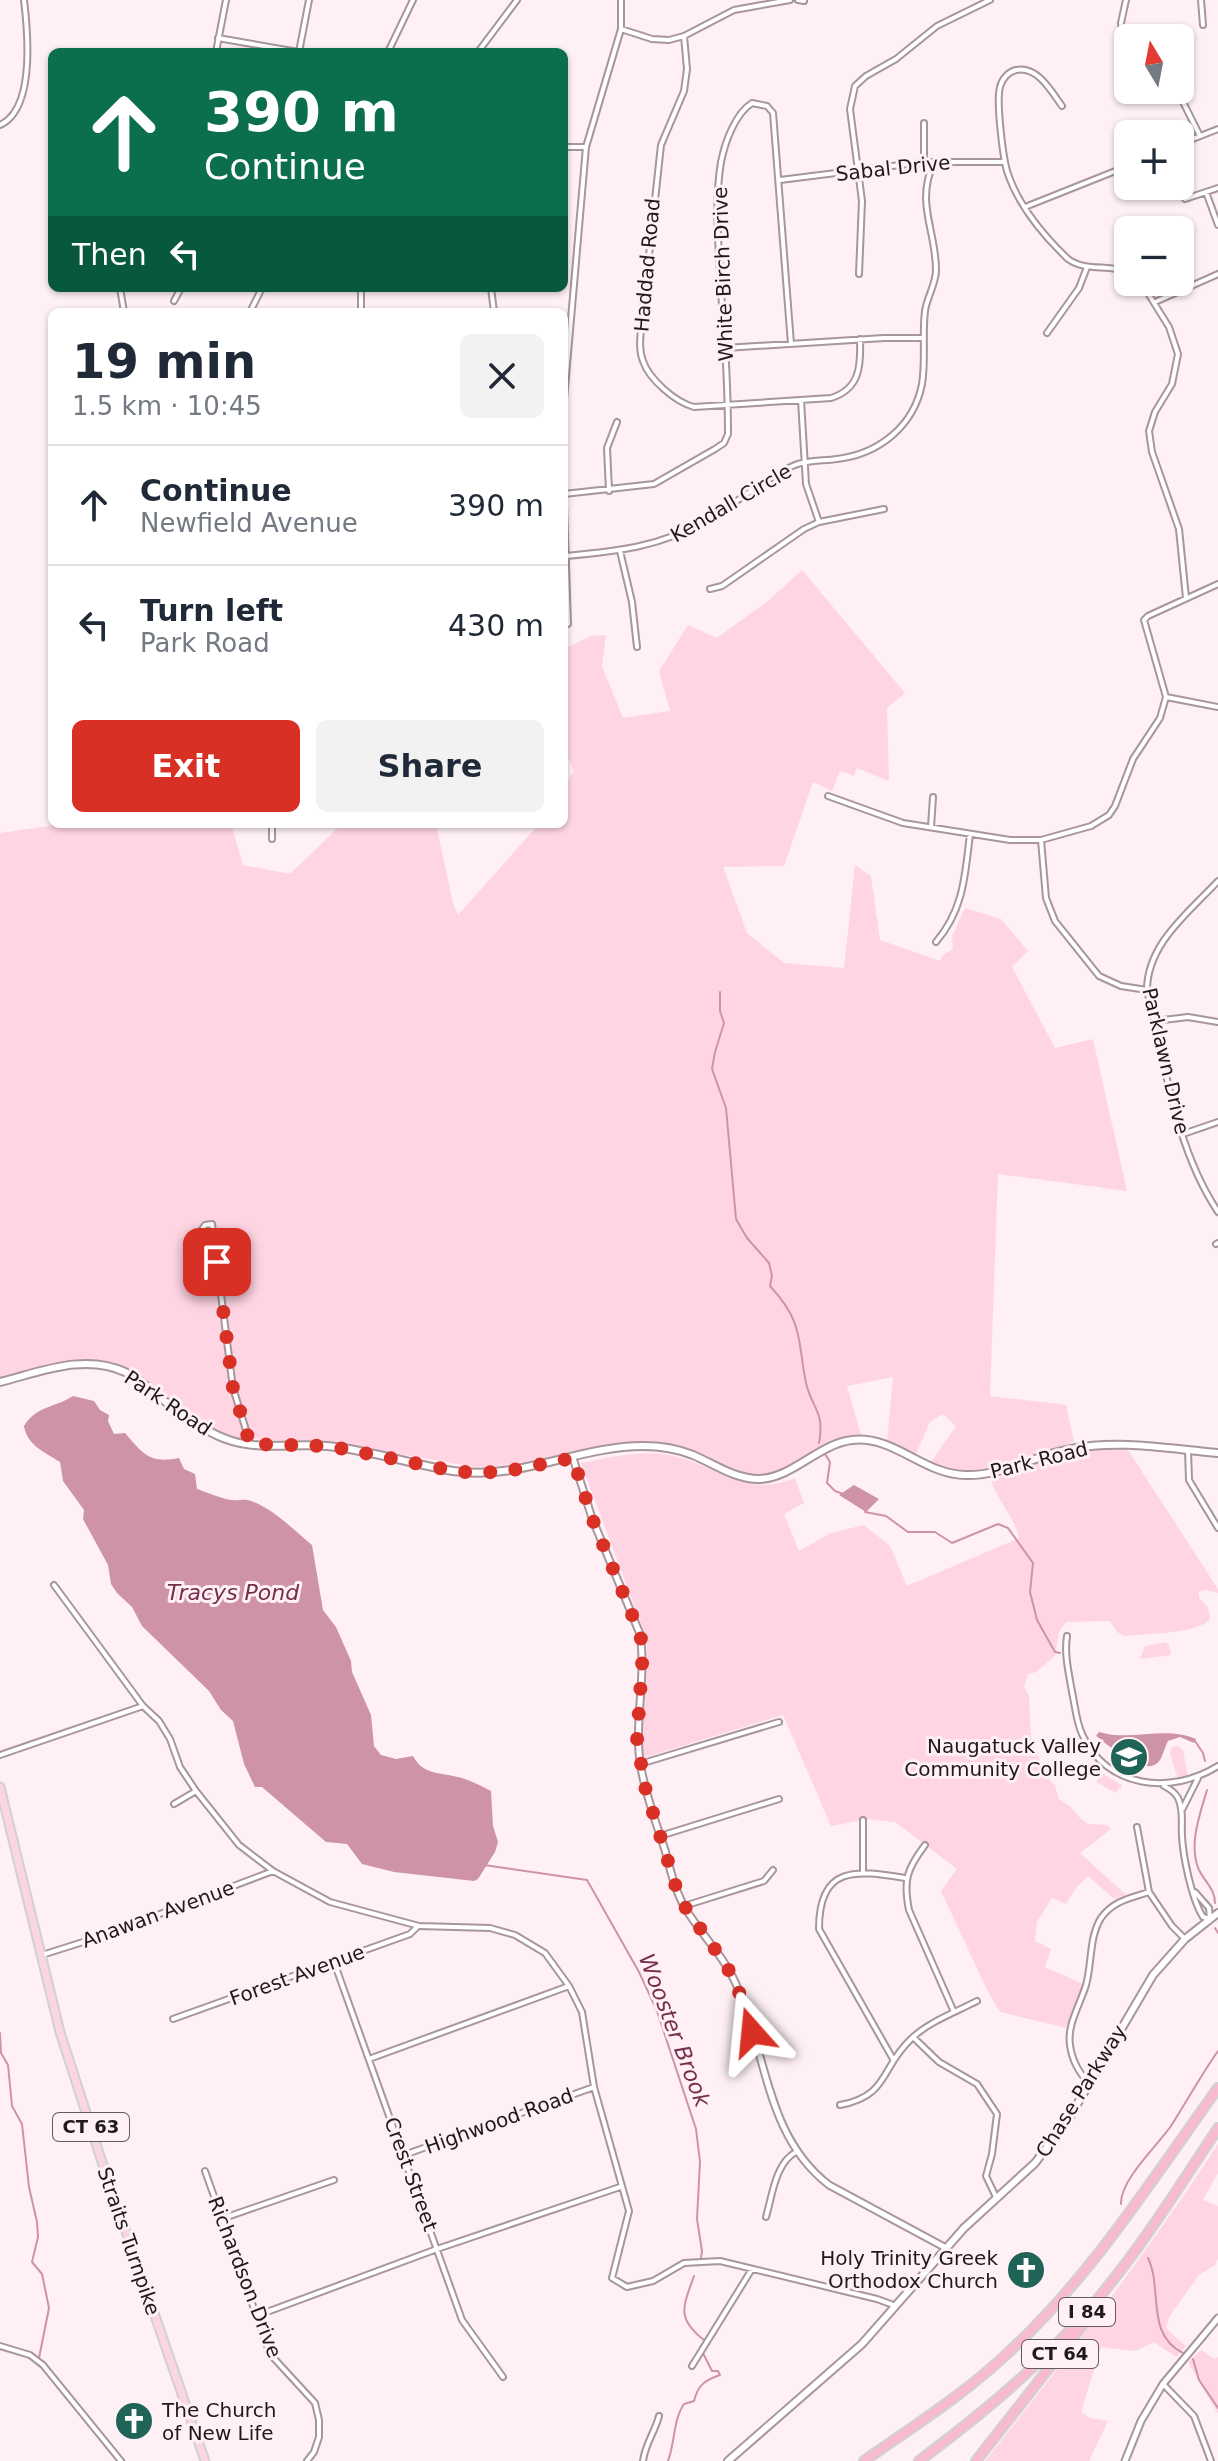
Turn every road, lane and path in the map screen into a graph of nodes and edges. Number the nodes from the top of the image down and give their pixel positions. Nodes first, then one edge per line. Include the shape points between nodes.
1 (24, 0) edge
2 (226, 0) edge
3 (309, 0) edge
4 (413, 0) edge
5 (517, 0) edge
6 (621, 0) edge
7 (790, 0) edge
8 (990, 0) edge
9 (1126, 0) edge
10 (1201, 0) edge
11 (1121, 24) edge
12 (1203, 25) dead end
13 (621, 29) junction
14 (684, 36) junction
15 (218, 38) junction
16 (217, 48) edge
17 (276, 48) edge
18 (300, 48) edge
19 (390, 48) edge
20 (481, 48) edge
21 (1184, 104) edge
22 (1062, 106) dead end
23 (924, 123) dead end
24 (0, 125) edge
25 (1218, 129) edge
26 (1200, 136) junction
27 (1194, 138) edge
28 (568, 147) edge
29 (586, 147) junction
30 (924, 162) junction
31 (934, 162) junction
32 (1005, 163) junction
33 (857, 169) junction
34 (1114, 172) edge
35 (780, 180) junction
36 (1218, 188) edge
37 (1206, 192) junction
38 (1194, 196) edge
39 (1025, 207) junction
40 (1218, 225) edge
41 (1087, 267) junction
42 (1114, 267) edge
43 (859, 274) dead end
44 (1218, 274) edge
45 (179, 292) edge
46 (1151, 296) edge
47 (174, 301) dead end
48 (1155, 302) junction
49 (568, 329) edge
50 (1047, 333) dead end
51 (924, 338) junction
52 (860, 339) junction
53 (791, 344) junction
54 (725, 348) junction
55 (801, 400) junction
56 (728, 405) junction
57 (617, 422) dead end
58 (804, 463) junction
59 (609, 491) junction
60 (568, 494) edge
61 (884, 509) dead end
62 (819, 522) junction
63 (620, 551) junction
64 (568, 556) edge
65 (1218, 584) edge
66 (710, 589) dead end
67 (1186, 598) junction
68 (637, 647) dead end
69 (1166, 697) junction
70 (1218, 707) edge
71 (828, 796) dead end
72 (933, 797) dead end
73 (931, 827) junction
74 (272, 828) edge
75 (970, 834) junction
76 (272, 839) dead end
77 (1041, 840) junction
78 (1218, 881) edge
79 (936, 942) dead end
80 (1147, 990) junction
81 (1155, 1021) junction
82 (1218, 1022) edge
83 (1218, 1122) edge
84 (1183, 1134) junction
85 (1218, 1212) edge
86 (217, 1262) junction
87 (0, 1382) edge
88 (250, 1444) junction
89 (1188, 1450) junction
90 (1218, 1453) edge
91 (573, 1458) junction
92 (1218, 1528) edge
93 (54, 1585) dead end
94 (1067, 1636) dead end
95 (143, 1706) junction
96 (779, 1722) dead end
97 (0, 1755) edge
98 (640, 1764) junction
99 (1218, 1766) edge
100 (1198, 1778) junction
101 (1162, 1785) junction
102 (0, 1787) edge
103 (196, 1791) junction
104 (779, 1799) dead end
105 (174, 1804) dead end
106 (1182, 1810) junction
107 (863, 1820) dead end
108 (1137, 1827) dead end
109 (660, 1836) junction
110 (925, 1845) dead end
111 (773, 1870) dead end
112 (273, 1871) junction
113 (863, 1871) junction
114 (905, 1878) junction
115 (1149, 1892) junction
116 (1195, 1892) junction
117 (684, 1906) junction
118 (1218, 1913) edge
119 (1210, 1919) junction
120 (419, 1926) junction
121 (1185, 1939) junction
122 (42, 1955) junction
123 (334, 1962) junction
124 (569, 1986) junction
125 (977, 2001) dead end
126 (954, 2012) junction
127 (173, 2019) dead end
128 (913, 2037) junction
129 (369, 2059) junction
130 (893, 2059) junction
131 (1089, 2084) junction
132 (594, 2087) junction
133 (1218, 2087) edge
134 (840, 2105) dead end
135 (1218, 2128) edge
136 (796, 2152) junction
137 (404, 2156) junction
138 (205, 2171) dead end
139 (334, 2180) dead end
140 (620, 2187) junction
141 (997, 2199) junction
142 (766, 2217) dead end
143 (221, 2219) junction
144 (1140, 2244) junction
145 (946, 2248) junction
146 (437, 2249) junction
147 (752, 2269) junction
148 (897, 2306) junction
149 (256, 2316) junction
150 (1218, 2318) edge
151 (0, 2346) edge
152 (692, 2366) dead end
153 (503, 2377) dead end
154 (1163, 2384) junction
155 (659, 2416) dead end
156 (121, 2461) edge
157 (205, 2461) edge
158 (307, 2461) edge
159 (643, 2461) edge
160 (728, 2461) edge
161 (867, 2461) edge
162 (919, 2461) edge
163 (976, 2461) edge
164 (1125, 2461) edge
165 (1211, 2461) edge

1 - 24 street via 23,95 17,110
2 - 15 street
3 - 18 street
4 - 19 street
5 - 20 street
6 - 13 street
7 - 14 street via 734,10
8 - 33 street via 937,26 855,86 850,109
9 - 11 street
10 - 12 street
13 - 14 street via 652,39
13 - 29 street
14 - 56 street, Haddad Road via 684,91 658,159 640,347 650,373 683,404
15 - 16 street
15 - 17 street
21 - 26 street
22 - 32 street via 1032,71 1008,73 999,95
23 - 30 street
25 - 26 street
26 - 27 street
28 - 29 street
29 - 49 street
30 - 31 street, Sabal Drive
30 - 33 street, Sabal Drive
31 - 32 street, Sabal Drive
31 - 51 street, Kendall Circle via 925,200 936,274 925,310
32 - 39 street
33 - 35 street, Sabal Drive
33 - 43 street via 862,201
34 - 39 street
35 - 53 street, White Birch Drive
35 - 54 street, White Birch Drive via 773,113 752,103 737,118 721,159 718,238
36 - 37 street
37 - 38 street
37 - 40 street
39 - 41 street via 1068,259
41 - 42 street
41 - 50 street via 1079,288
44 - 48 street
45 - 47 street
46 - 48 street
48 - 67 street via 1178,354 1172,384 1149,431 1179,529
51 - 52 street
51 - 58 street, Kendall Circle via 922,382 902,428 855,456
52 - 53 street
52 - 55 street, Haddad Road via 858,377 849,389 831,398
53 - 54 street
54 - 56 street, White Birch Drive
55 - 56 street, Haddad Road
55 - 58 street
56 - 59 street, White Birch Drive via 724,443 654,484
57 - 59 street via 607,448
58 - 62 street
58 - 63 street, Kendall Circle via 684,532
59 - 60 street, White Birch Drive
61 - 62 street
62 - 66 street
63 - 64 street, Kendall Circle
63 - 68 street
65 - 67 street
67 - 69 street via 1144,620
69 - 70 street
69 - 77 street via 1109,815 1091,826
71 - 73 street via 883,818
72 - 73 street
73 - 75 street
74 - 76 street
75 - 77 street
75 - 79 street via 961,900
77 - 80 street via 1046,898 1055,921 1099,976
78 - 80 street, Parklawn Drive via 1162,941 1148,970
80 - 81 street, Parklawn Drive
81 - 82 street via 1188,1017
81 - 84 street, Parklawn Drive
83 - 84 street
84 - 85 street, Parklawn Drive
86 - 86 street via 197,1248 195,1239 205,1225 212,1224
86 - 88 street via 233,1388
87 - 88 main road, Park Road via 65,1365 110,1367 196,1425 218,1437
88 - 91 main road, Park Road via 329,1446 477,1473
89 - 90 main road, Park Road
89 - 91 main road, Park Road via 1086,1446 970,1476 941,1472 887,1444 858,1439 828,1446 761,1479 659,1447
89 - 92 street via 1192,1489
91 - 98 street via 640,1634
93 - 95 street
94 - 101 street via 1077,1718 1088,1745 1121,1775
95 - 97 street
95 - 103 street via 159,1721
96 - 98 street
98 - 109 street
99 - 100 street
100 - 101 street
100 - 106 street
101 - 106 street via 1173,1791
102 - 122 main road, Straits Turnpike / CT 63
103 - 105 street
103 - 112 street via 239,1845
104 - 109 street
106 - 116 street via 1184,1855
107 - 113 street
108 - 115 street
109 - 117 street
110 - 114 street
111 - 117 street via 764,1881
112 - 120 street via 330,1902
112 - 122 street, Anawan Avenue
113 - 114 street
113 - 130 street via 838,1878 819,1904 819,1929
114 - 126 street via 909,1910
115 - 121 street
115 - 131 street via 1113,1905 1094,1935 1070,2042 1078,2070
116 - 119 street via 1209,1908
116 - 119 street via 1200,1913
117 - 136 street via 736,1983 772,2098
118 - 119 main road, Chase Parkway
119 - 121 main road, Chase Parkway
120 - 123 street, Forest Avenue
120 - 124 street via 490,1928 515,1935 545,1953
121 - 131 main road, Chase Parkway via 1145,1987
122 - 157 main road, Straits Turnpike / CT 63 via 60,2032
123 - 127 street, Forest Avenue
123 - 129 street, Crest Street
124 - 129 street
124 - 132 street via 582,2012
125 - 126 street
126 - 128 street
128 - 130 street
128 - 141 street via 939,2062 977,2084 997,2114 986,2176
129 - 137 street, Crest Street
130 - 134 street via 881,2085 860,2101
131 - 141 main road, Chase Parkway via 1044,2153
132 - 137 street, Highwood Road
132 - 140 street
133 - 161 highway, I 84 via 1059,2301 994,2366
135 - 144 highway, I 84
136 - 142 street via 780,2170
136 - 145 street via 829,2185
137 - 146 street, Crest Street
138 - 143 street, Richardson Drive
139 - 143 street
140 - 146 street
140 - 147 street via 629,2211 612,2278 627,2287 653,2281 684,2263 702,2261
141 - 145 main road, Chase Parkway
143 - 149 street, Richardson Drive
144 - 162 highway, I 84 via 1047,2355
144 - 163 highway, CT 64 via 1102,2301
145 - 148 main road, Chase Parkway
146 - 149 street
146 - 153 street, Crest Street via 462,2320
147 - 148 street
147 - 152 street
148 - 160 main road, Chase Parkway via 841,2364
149 - 158 street, Richardson Drive via 270,2354 311,2396 318,2412 319,2437
150 - 154 street
151 - 156 street via 43,2365
154 - 164 street
154 - 165 street via 1194,2416
155 - 159 street

